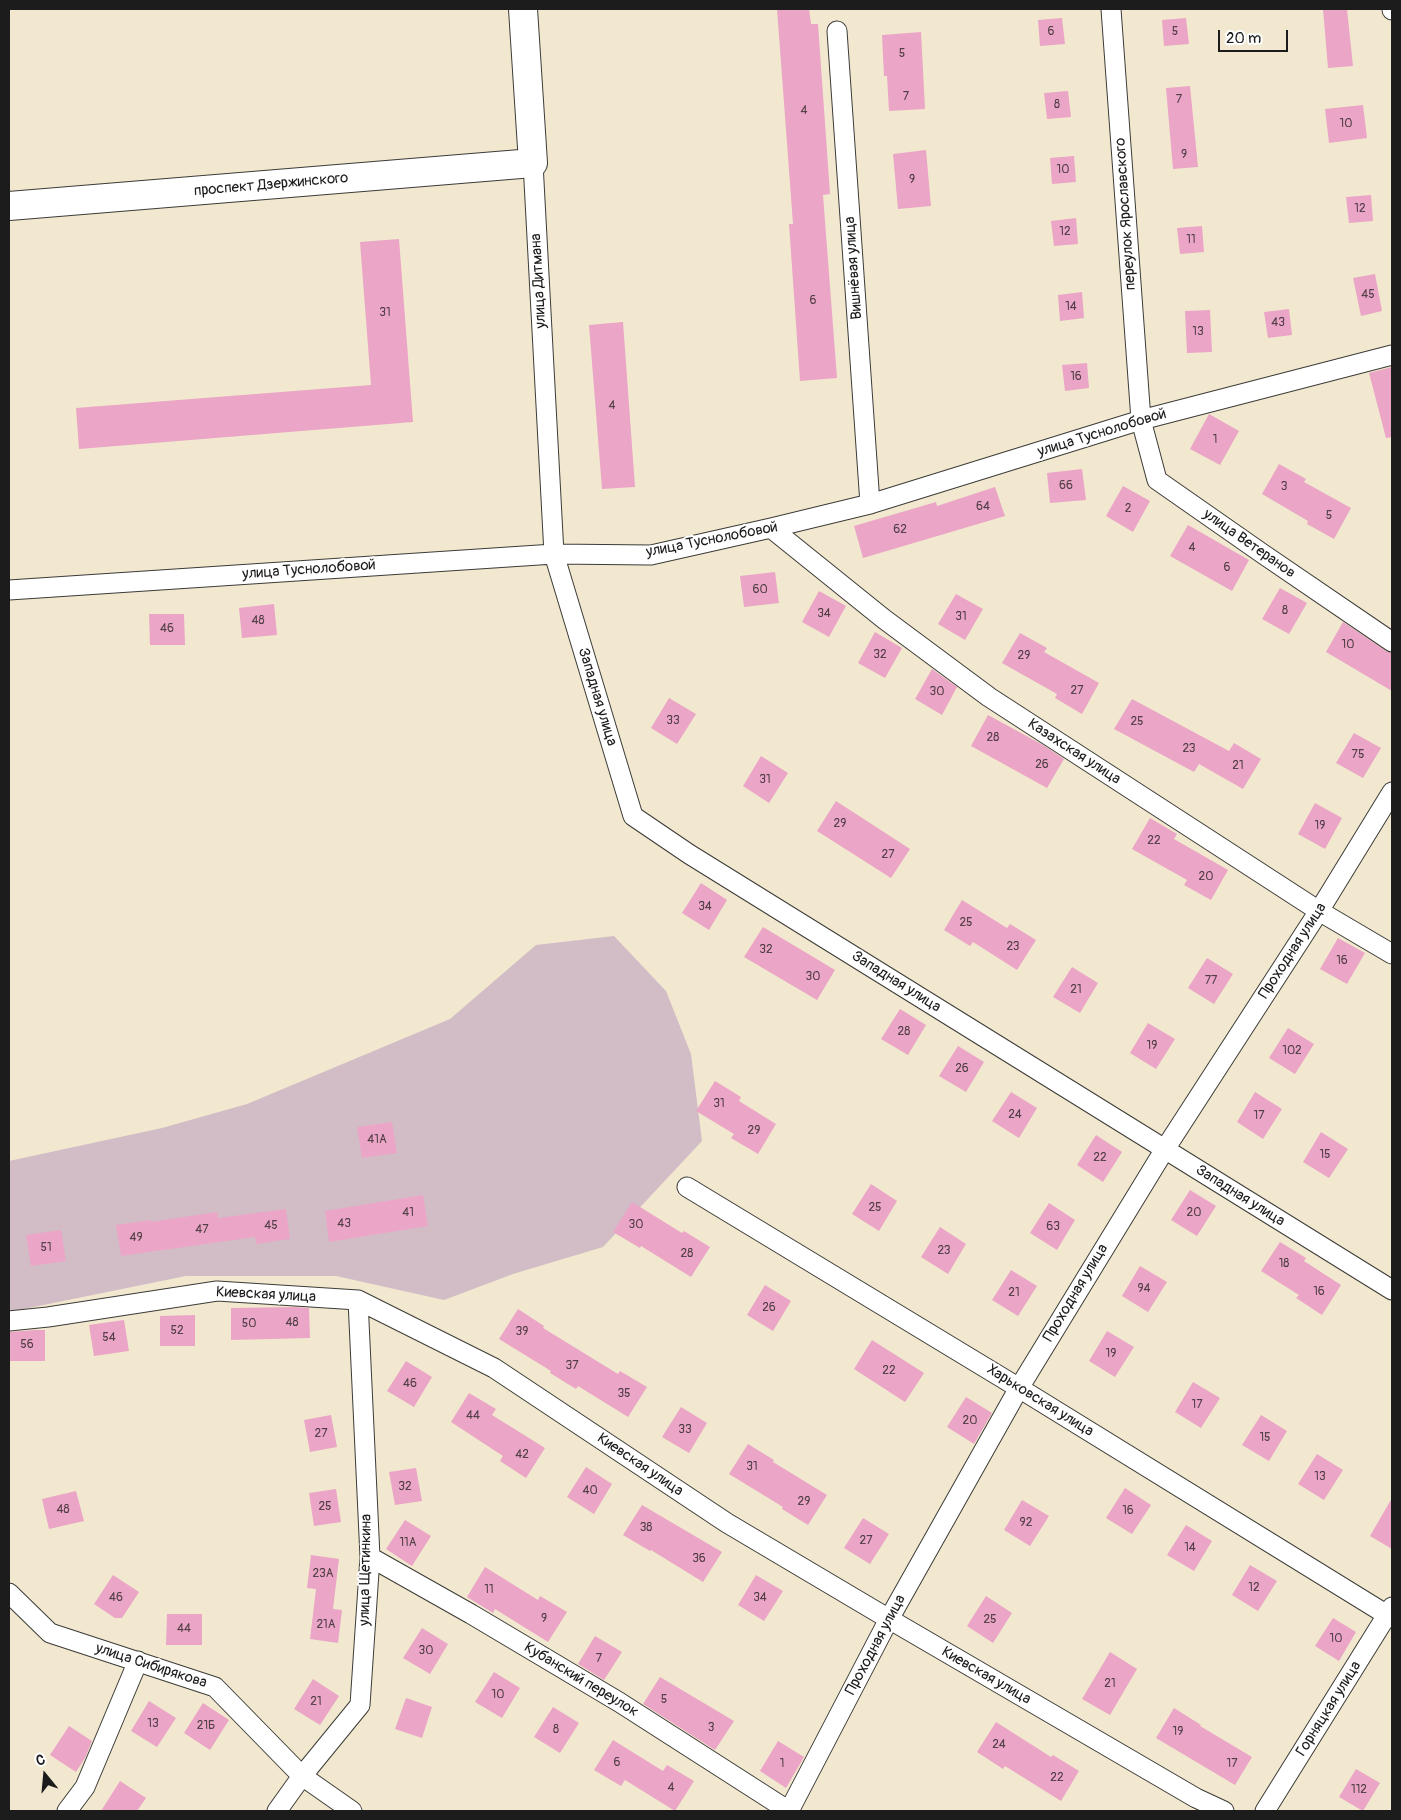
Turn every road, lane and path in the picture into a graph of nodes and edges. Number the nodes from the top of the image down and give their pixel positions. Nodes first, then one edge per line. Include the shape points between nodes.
1 (523, 9) edge
2 (1111, 9) edge
3 (837, 31) dead end
4 (533, 163) junction
5 (9, 206) edge
6 (1392, 355) edge
7 (1141, 420) junction
8 (870, 504) junction
9 (771, 528) junction
10 (554, 554) junction
11 (9, 590) edge
12 (1392, 642) edge
13 (1392, 792) edge
14 (1319, 911) junction
15 (1392, 954) edge
16 (1165, 1149) junction
17 (688, 1187) dead end
18 (1392, 1290) edge
19 (358, 1300) junction
20 (9, 1321) edge
21 (1019, 1388) junction
22 (370, 1557) junction
23 (9, 1593) edge
24 (1391, 1614) edge
25 (889, 1620) junction
26 (138, 1661) junction
27 (302, 1776) junction
28 (67, 1811) edge
29 (277, 1811) edge
30 (352, 1811) edge
31 (789, 1811) edge
32 (1224, 1811) edge
33 (1265, 1811) edge

1 - 4 street, улица Дитмана
2 - 7 street, переулок Ярославского
3 - 8 street, Вишнёвая улица
4 - 5 street, проспект Дзержинского
4 - 10 street, улица Дитмана
6 - 7 street, улица Туснолобовой
7 - 8 street, улица Туснолобовой
7 - 12 street, улица Ветеранов via 1157,480
8 - 9 street, улица Туснолобовой
9 - 10 street, улица Туснолобовой via 650,555
9 - 14 street, Казахская улица via 884,619 989,697
10 - 11 street, улица Туснолобовой
10 - 16 street, Западная улица via 633,816
13 - 14 street, Проходная улица
14 - 15 street, Казахская улица
14 - 16 street, Проходная улица
16 - 18 street, Западная улица
16 - 21 street, Проходная улица
17 - 21 street, Харьковская улица
19 - 20 street, Киевская улица via 217,1291
19 - 22 street, улица Щетинкина
19 - 25 street, Киевская улица via 494,1368 727,1523
21 - 24 street, Харьковская улица
21 - 25 street, Проходная улица
22 - 27 street, улица Щетинкина via 360,1704
22 - 31 street, Кубанский переулок via 619,1702
23 - 26 street, улица Сибирякова via 50,1633
24 - 33 street, Горняцкая улица
25 - 31 street, Проходная улица
25 - 32 street, Киевская улица via 1196,1798
26 - 27 street, улица Сибирякова via 215,1687
26 - 28 street via 85,1787
27 - 29 street, улица Щетинкина
27 - 30 street, улица Сибирякова

